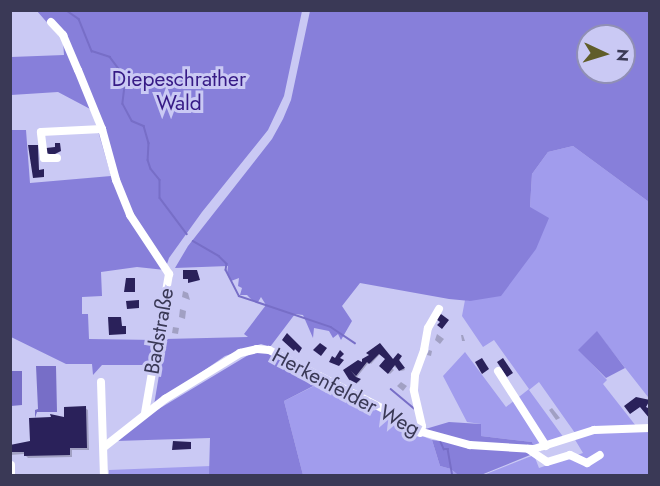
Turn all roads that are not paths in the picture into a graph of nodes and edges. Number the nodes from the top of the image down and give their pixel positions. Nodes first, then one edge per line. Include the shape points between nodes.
1 (51, 22) dead end
2 (102, 129) junction
3 (57, 158) dead end
4 (439, 309) dead end
5 (498, 371) dead end
6 (101, 382) dead end
7 (145, 413) junction
8 (650, 428) edge
9 (420, 433) junction
10 (546, 446) junction
11 (104, 447) junction
12 (528, 449) junction
13 (600, 455) dead end
14 (11, 465) edge
15 (11, 476) edge
16 (104, 476) edge

1 - 2 street, Badstraße via 63,35
2 - 3 street via 41,132 44,158
2 - 7 street, Badstraße via 130,215 169,274
4 - 9 street via 428,327 413,383
5 - 10 street
6 - 11 street
7 - 9 street, Herkenfelder Weg via 240,353 263,348 384,409
7 - 11 street, Herkenfelder Weg
8 - 10 street, Herkenfelder Weg via 594,430
9 - 12 street, Herkenfelder Weg via 470,445
10 - 12 street, Herkenfelder Weg
11 - 16 street
12 - 13 street via 547,462 570,455 587,463
14 - 15 street

